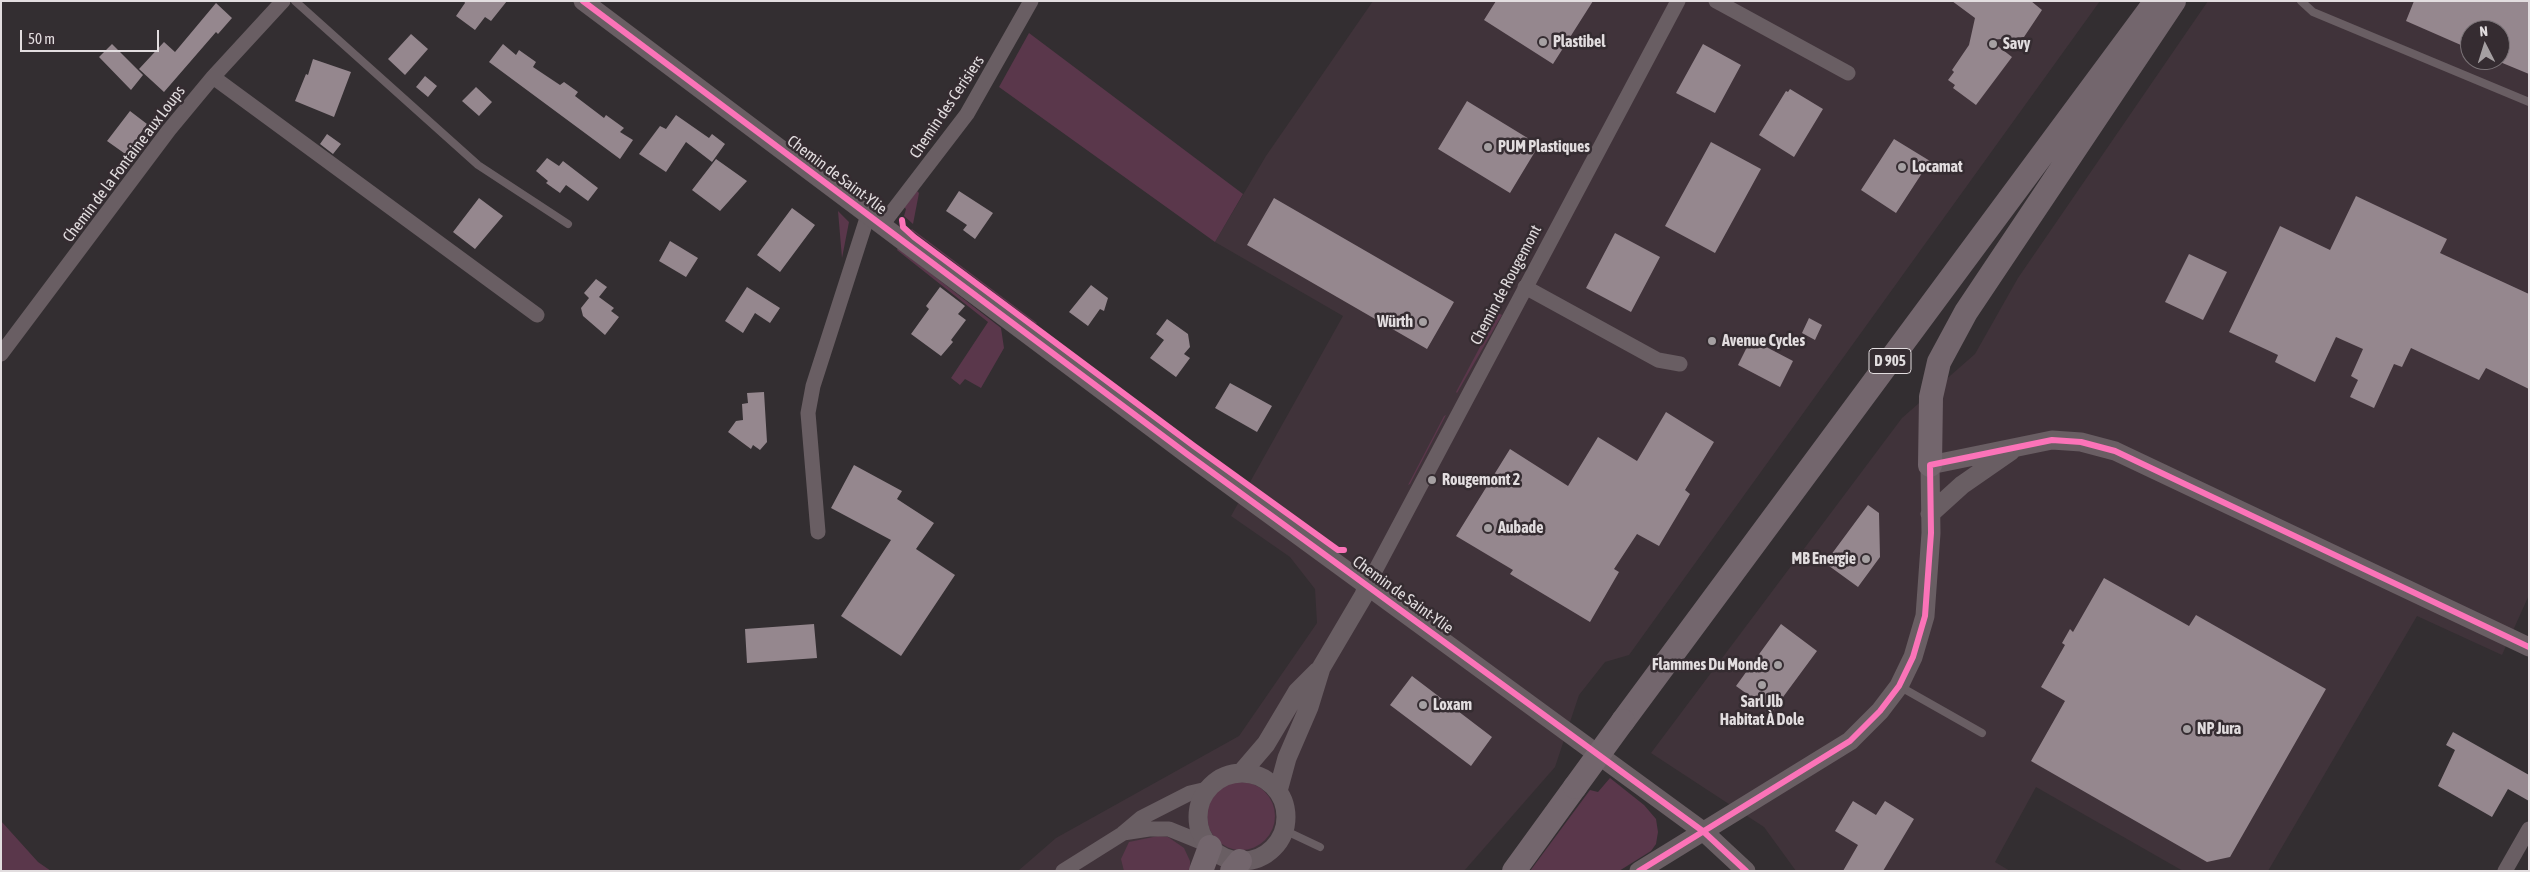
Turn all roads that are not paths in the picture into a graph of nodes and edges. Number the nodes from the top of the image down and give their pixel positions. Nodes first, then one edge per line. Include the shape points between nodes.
1 (283, 1) edge
2 (295, 1) edge
3 (583, 1) edge
4 (1031, 1) edge
5 (1678, 1) edge
6 (1716, 1) edge
7 (2156, 1) edge
8 (2174, 1) edge
9 (2301, 1) edge
10 (1848, 73) dead end
11 (213, 77) junction
12 (2529, 102) edge
13 (875, 220) junction
14 (568, 224) dead end
15 (1525, 287) junction
16 (537, 315) dead end
17 (1, 354) edge
18 (1680, 364) dead end
19 (2019, 446) junction
20 (1930, 465) junction
21 (1930, 514) junction
22 (818, 532) dead end
23 (1367, 586) junction
24 (2529, 648) edge
25 (1321, 668) junction
26 (1899, 686) junction
27 (1982, 733) dead end
28 (1242, 772) junction
29 (1207, 789) junction
30 (1278, 792) junction
31 (1552, 818) junction
32 (2529, 829) edge
33 (1284, 830) junction
34 (1704, 832) junction
35 (1122, 834) junction
36 (1208, 846) junction
37 (1320, 847) dead end
38 (1236, 866) edge
39 (1062, 871) edge
40 (1201, 871) edge
41 (1497, 871) edge
42 (1514, 871) edge
43 (1639, 871) edge
44 (1746, 871) edge
45 (2505, 871) edge

1 - 11 street, Chemin de la Fontaine aux Loups
2 - 14 lane via 478,165
3 - 13 street, Chemin de Saint-Ylie
4 - 13 street, Chemin des Cerisiers via 966,114
5 - 15 street, Chemin de Rougemont
6 - 10 street
7 - 31 main road, D 905, bridge
8 - 20 main road via 1966,312 1938,362 1931,398
9 - 12 lane via 2313,12
11 - 16 street
11 - 17 street, Chemin de la Fontaine aux Loups via 169,130
13 - 22 street, Chemin des Cerisiers via 813,386 808,413
13 - 23 street, Chemin de Saint-Ylie
15 - 18 street via 1658,360
15 - 23 street, Chemin de Rougemont
19 - 20 street
19 - 21 street via 1962,485
19 - 24 street via 2067,440 2115,451
20 - 21 street
21 - 26 street via 1925,616 1913,657
23 - 25 street
23 - 34 street, Chemin de Saint-Ylie
25 - 28 street via 1297,692 1266,744
25 - 30 street via 1309,707 1287,758
26 - 27 lane
26 - 34 street via 1850,741
28 - 29 street via 1229,774
28 - 30 street via 1266,780
29 - 35 street via 1190,793 1149,814
29 - 36 street via 1198,806 1197,816 1201,835
30 - 33 street via 1286,814
31 - 41 main road via 1533,827
31 - 42 main road, D 905
32 - 45 street
33 - 37 lane
33 - 38 street via 1270,851
34 - 43 street
34 - 44 street, Chemin de Saint-Ylie
35 - 36 street via 1169,829
35 - 39 street
36 - 38 street
36 - 40 main road

